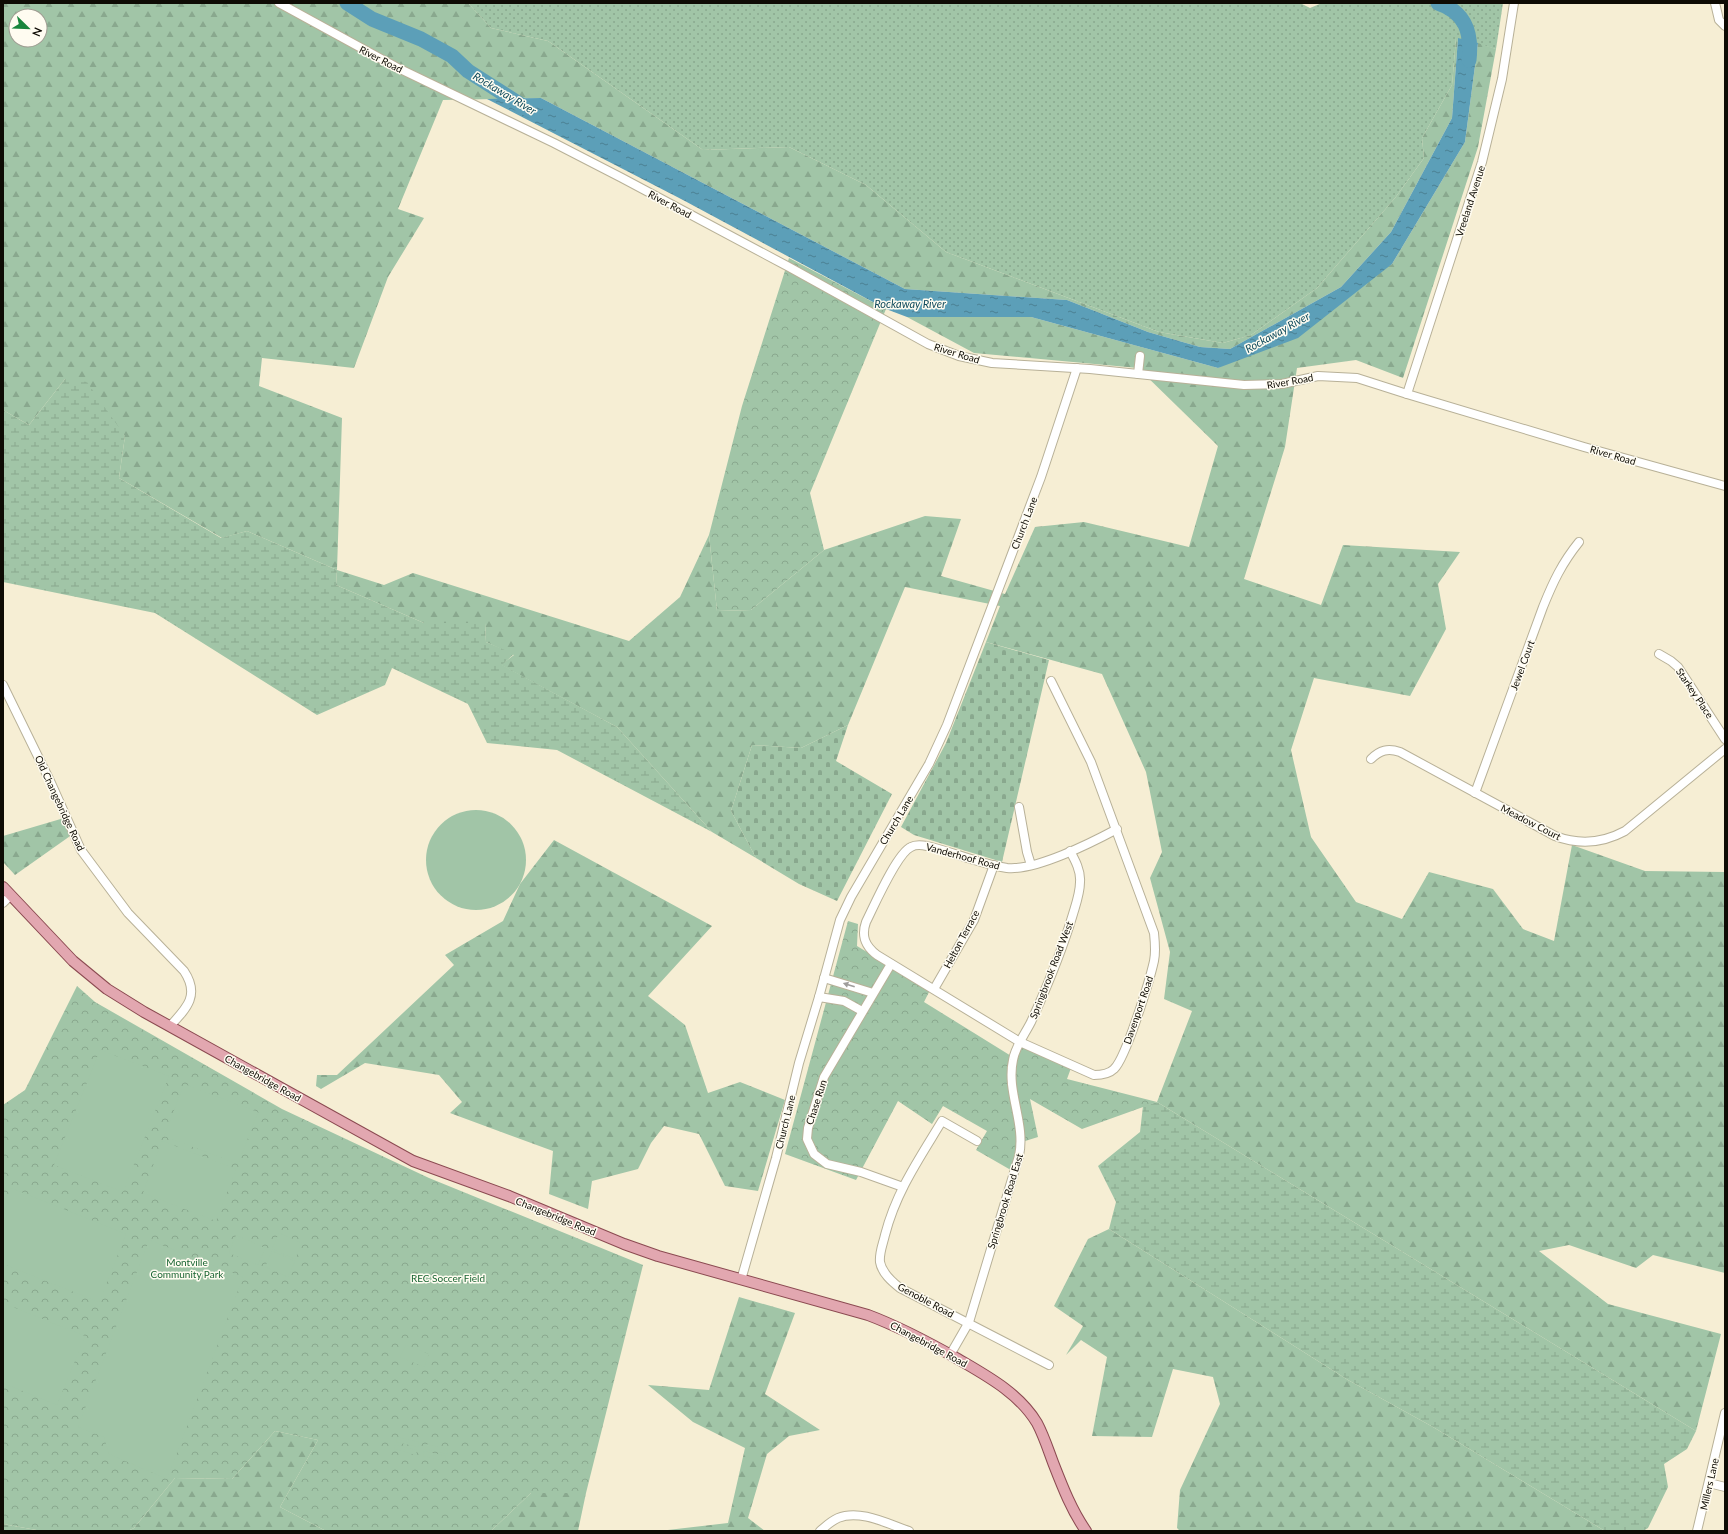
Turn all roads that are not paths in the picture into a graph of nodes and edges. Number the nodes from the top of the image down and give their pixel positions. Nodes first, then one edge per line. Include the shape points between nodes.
1 (279, 3) edge
2 (1514, 3) edge
3 (1715, 3) edge
4 (1725, 26) edge
5 (1140, 356) dead end
6 (1077, 368) junction
7 (1138, 374) junction
8 (1407, 394) junction
9 (1725, 486) edge
10 (1579, 542) dead end
11 (1659, 654) dead end
12 (1051, 681) dead end
13 (3, 685) edge
14 (1725, 739) edge
15 (1725, 749) edge
16 (1371, 759) dead end
17 (1475, 793) junction
18 (1019, 807) dead end
19 (1117, 829) junction
20 (1070, 851) junction
21 (994, 865) junction
22 (1031, 865) junction
23 (3, 887) edge
24 (11, 895) junction
25 (3, 903) edge
26 (865, 942) joint
27 (891, 964) junction
28 (824, 978) junction
29 (934, 989) junction
30 (873, 993) junction
31 (819, 997) junction
32 (862, 1011) junction
33 (170, 1026) junction
34 (1020, 1042) junction
35 (977, 1141) dead end
36 (903, 1187) junction
37 (742, 1280) junction
38 (968, 1322) junction
39 (950, 1355) junction
40 (1049, 1364) dead end
41 (1725, 1413) edge
42 (1709, 1483) junction
43 (1725, 1487) edge
44 (820, 1531) edge
45 (909, 1531) edge
46 (1086, 1531) edge
47 (1697, 1531) edge

1 - 6 street, River Road via 396,67 622,178 928,344 976,361
2 - 8 street, Vreeland Avenue via 1502,79 1482,162
3 - 4 street via 1719,20
5 - 7 street
6 - 7 street, River Road
6 - 28 street, Church Lane via 1041,477 947,725 929,764 851,897 840,920
7 - 8 street, River Road via 1260,386 1329,375 1357,378
8 - 9 street, River Road
10 - 17 street, Jewel Court via 1555,577
11 - 14 street, Starkey Place via 1678,667
12 - 19 street, Davenport Road via 1092,762
13 - 33 street, Old Changebridge Road via 81,850 128,913 191,981 192,992 188,1003
15 - 17 street, Meadow Court via 1625,830 1599,841 1582,842 1560,838
16 - 17 street, Meadow Court via 1385,750 1393,750
18 - 22 street
19 - 20 street, Vanderhoof Road
19 - 34 street, Davenport Road via 1150,921 1155,944 1154,961 1146,991 1122,1056 1115,1068 1105,1074 1094,1075
20 - 22 street, Vanderhoof Road
20 - 34 street, Springbrook Road West via 1080,876 1076,903 1062,946
21 - 22 street, Vanderhoof Road via 1019,868
21 - 26 street, Vanderhoof Road via 927,846 910,847 897,863 866,922 863,929
21 - 29 street, Helton Terrace via 974,920
23 - 24 main road, Changebridge Road
24 - 25 street
24 - 33 main road, Changebridge Road via 73,960 107,989
26 - 27 street, Davenport Road via 871,950
27 - 29 street, Davenport Road
27 - 30 street, Chase Run
30 -> 28 street
28 - 31 street, Church Lane
29 - 34 street, Davenport Road
30 - 32 street, Chase Run
31 - 32 street via 844,1001
31 - 37 street, Church Lane
32 - 36 street, Chase Run via 824,1077 808,1128 808,1144 818,1158 827,1164 861,1172
33 - 37 main road, Changebridge Road via 413,1161 509,1196 630,1246
34 - 38 street, Springbrook Road East via 1011,1071 1022,1145
35 - 36 street, Genoble Road via 942,1121
36 - 38 street, Genoble Road via 891,1212 881,1250 880,1262 884,1272 900,1288
37 - 39 main road, Changebridge Road via 868,1315 894,1325
38 - 39 street, Springbrook Road East
38 - 40 street, Genoble Road
39 - 46 main road, Changebridge Road via 1006,1390 1030,1413
41 - 42 street, Millers Lane
42 - 43 street
42 - 47 street, Millers Lane
44 - 45 street via 838,1518 854,1515

